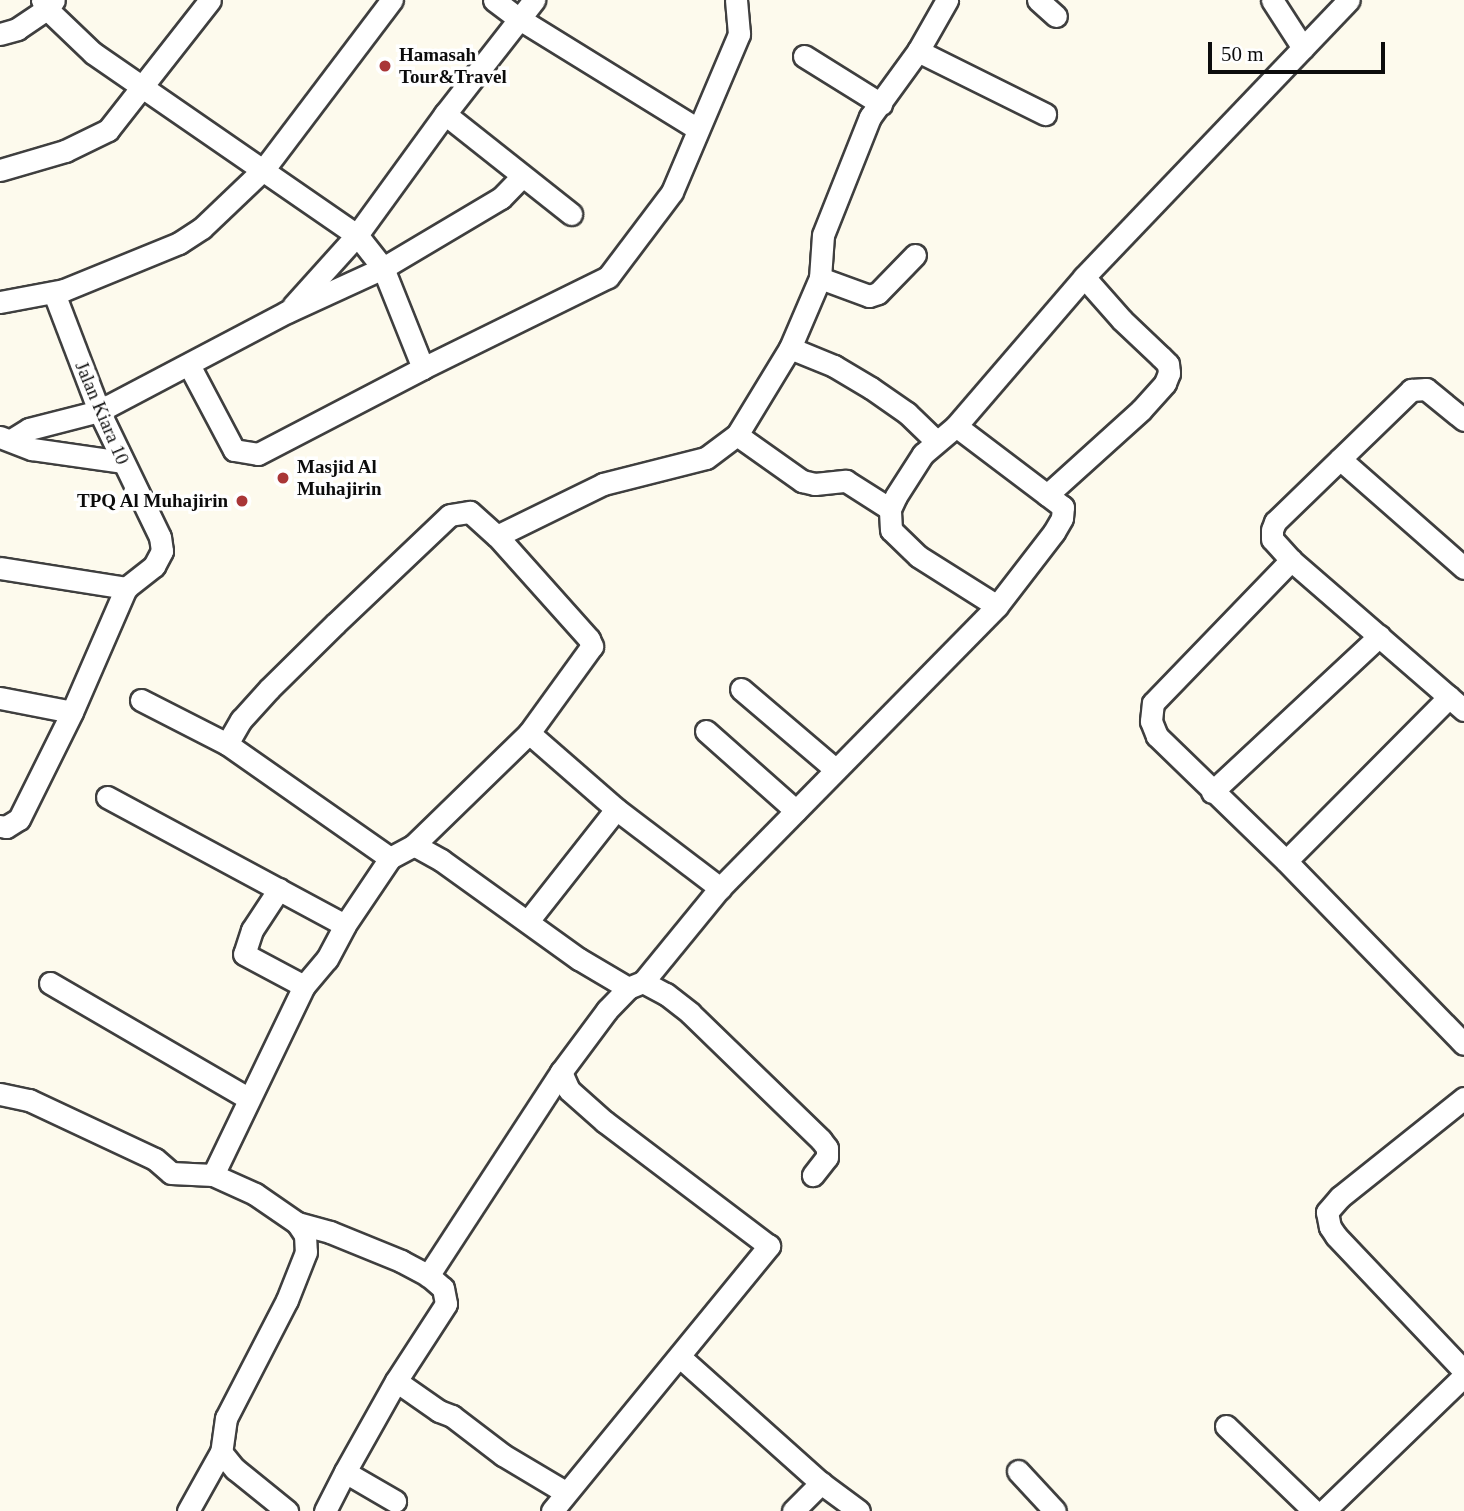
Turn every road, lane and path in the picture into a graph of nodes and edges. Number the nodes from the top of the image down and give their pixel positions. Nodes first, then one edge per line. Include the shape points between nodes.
1 (210, 0) edge
2 (392, 0) edge
3 (494, 0) edge
4 (534, 0) edge
5 (736, 0) edge
6 (947, 0) edge
7 (1038, 0) edge
8 (1272, 0) edge
9 (1349, 0) edge
10 (47, 3) edge
11 (1056, 16) dead end
12 (518, 18) junction
13 (0, 34) edge
14 (1303, 48) junction
15 (918, 51) junction
16 (804, 56) dead end
17 (142, 88) junction
18 (881, 104) junction
19 (444, 114) junction
20 (1045, 114) dead end
21 (698, 129) junction
22 (264, 169) junction
23 (0, 170) edge
24 (522, 176) junction
25 (571, 214) dead end
26 (357, 235) junction
27 (915, 254) dead end
28 (383, 268) junction
29 (1084, 277) junction
30 (820, 278) junction
31 (54, 293) junction
32 (0, 302) edge
33 (287, 312) junction
34 (790, 348) junction
35 (189, 365) junction
36 (423, 368) junction
37 (99, 411) junction
38 (1462, 414) edge
39 (956, 426) junction
40 (737, 435) junction
41 (6, 438) edge
42 (936, 441) junction
43 (1339, 459) junction
44 (122, 462) junction
45 (1047, 495) junction
46 (890, 509) junction
47 (497, 536) junction
48 (1291, 560) junction
49 (0, 568) edge
50 (1464, 568) edge
51 (126, 588) junction
52 (997, 606) junction
53 (1379, 636) junction
54 (741, 690) dead end
55 (0, 698) edge
56 (141, 699) dead end
57 (1459, 705) edge
58 (72, 712) junction
59 (1464, 719) edge
60 (706, 732) dead end
61 (529, 733) junction
62 (227, 744) junction
63 (835, 769) junction
64 (1212, 792) junction
65 (107, 797) dead end
66 (616, 809) junction
67 (796, 811) junction
68 (0, 827) edge
69 (414, 845) junction
70 (390, 858) junction
71 (1286, 861) junction
72 (720, 888) junction
73 (279, 889) junction
74 (528, 921) junction
75 (345, 925) junction
76 (50, 983) dead end
77 (636, 985) junction
78 (304, 986) junction
79 (1464, 1044) edge
80 (561, 1072) junction
81 (0, 1094) edge
82 (1464, 1098) edge
83 (249, 1099) junction
84 (213, 1175) junction
85 (813, 1175) dead end
86 (297, 1223) junction
87 (428, 1276) junction
88 (680, 1357) junction
89 (1464, 1371) edge
90 (1464, 1376) edge
91 (396, 1381) junction
92 (1226, 1426) dead end
93 (221, 1452) junction
94 (1018, 1471) dead end
95 (345, 1472) junction
96 (821, 1483) junction
97 (395, 1501) dead end
98 (557, 1506) edge
99 (188, 1511) edge
100 (287, 1511) edge
101 (325, 1511) edge
102 (793, 1511) edge
103 (859, 1511) edge
104 (1055, 1511) edge
105 (1314, 1511) edge
106 (1324, 1511) edge

1 - 17 street
2 - 22 street
3 - 12 street
4 - 12 street
5 - 21 street via 739,34
6 - 15 street
7 - 11 street
8 - 14 street
9 - 14 street
10 - 13 street via 17,29
10 - 17 street via 93,53
12 - 19 street
12 - 21 street
14 - 29 street
15 - 18 street
15 - 20 street
16 - 18 street
17 - 22 street
17 - 23 street via 108,130 65,150
18 - 30 street via 870,117 823,234
19 - 24 street
19 - 26 street
21 - 36 street via 672,192 608,277
22 - 26 street
22 - 31 street via 180,243
24 - 25 street
24 - 28 street via 501,198
26 - 28 street
26 - 33 street
27 - 30 street via 869,296
28 - 33 street
28 - 36 street
29 - 39 street
29 - 45 street via 1161,357 1169,373 1141,410
30 - 34 street
31 - 32 street
31 - 37 street, Jalan Kiara 10
33 - 35 street
34 - 40 street
34 - 42 street via 872,388 908,413
35 - 36 street via 233,450 252,455
35 - 37 street
37 - 41 street
37 - 44 street, Jalan Kiara 10
38 - 43 street via 1416,387
39 - 42 street
39 - 45 street
40 - 46 street via 802,481 846,481
40 - 47 street via 706,458 603,484
41 - 44 street via 32,449
42 - 46 street via 906,478
43 - 48 street via 1275,522 1272,539
43 - 50 street
44 - 51 street, Jalan Kiara 10 via 160,537 162,551 154,566
45 - 52 street via 1063,506 1062,518
46 - 52 street via 891,530 918,556
47 - 61 street via 592,646
47 - 62 street via 470,512 450,515 269,689
48 - 53 street
48 - 64 street via 1153,704 1150,721 1157,736
49 - 51 street
51 - 58 street, Jalan Kiara 10
52 - 63 street
53 - 57 street
53 - 64 street
54 - 63 street
55 - 58 street
56 - 62 street
57 - 59 street
57 - 71 street
58 - 68 street, Jalan Kiara 10 via 19,819
60 - 67 street
61 - 66 street
61 - 69 street
62 - 70 street
63 - 67 street
64 - 71 street
65 - 73 street
66 - 72 street
66 - 74 street
67 - 72 street
69 - 70 street
69 - 74 street
70 - 75 street
71 - 79 street
72 - 77 street
73 - 75 street
73 - 78 street via 252,930 244,954
74 - 77 street via 579,959
75 - 78 street via 327,959
76 - 83 street
77 - 80 street via 607,1010
77 - 85 street via 666,994 690,1013 821,1140 827,1157
78 - 83 street
80 - 87 street
80 - 88 street via 569,1090 605,1122 769,1246
81 - 84 street via 29,1100 155,1159 171,1173
82 - 89 street via 1327,1212 1336,1236
83 - 84 street
84 - 86 street via 255,1194
86 - 87 street via 330,1231
86 - 93 street via 305,1235 306,1252 226,1418
87 - 91 street via 443,1288 446,1304
88 - 96 street
88 - 98 street
90 - 106 street
91 - 95 street
91 - 98 street via 503,1455
92 - 105 street
93 - 99 street
93 - 100 street
94 - 104 street
95 - 97 street
95 - 101 street
96 - 102 street
96 - 103 street

